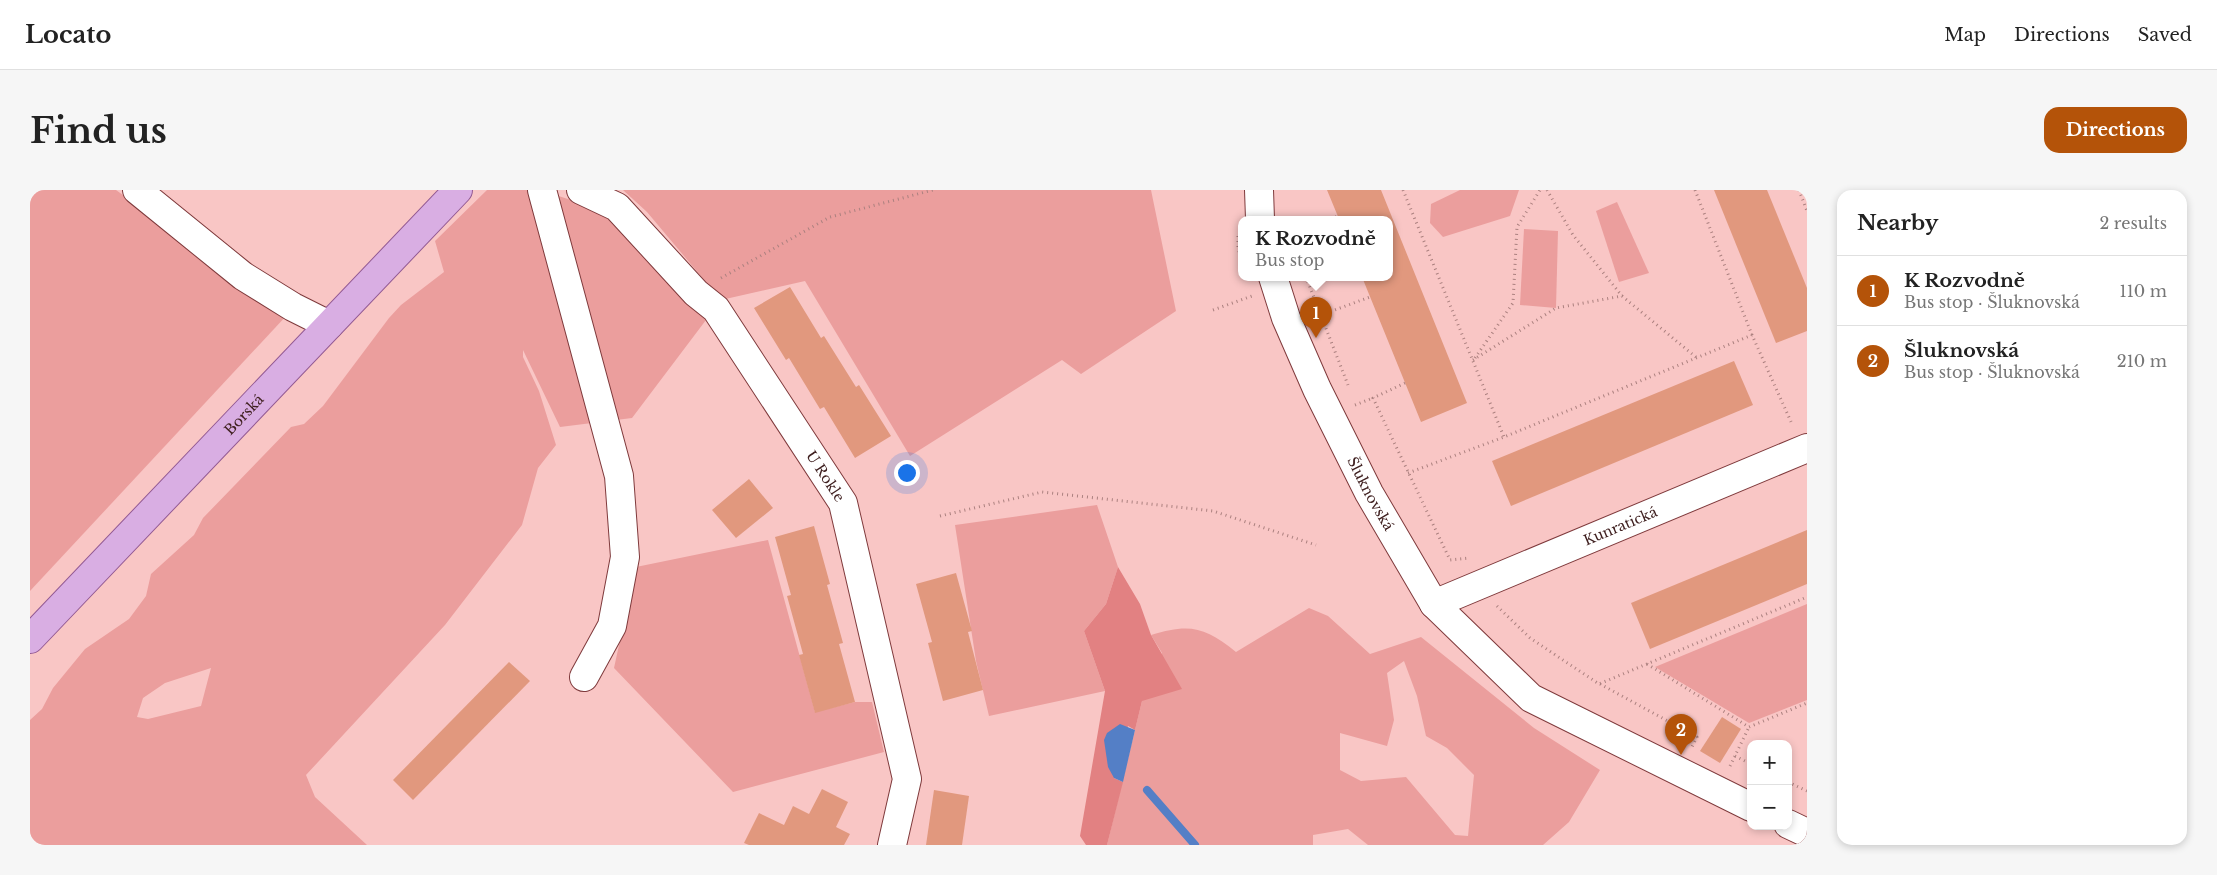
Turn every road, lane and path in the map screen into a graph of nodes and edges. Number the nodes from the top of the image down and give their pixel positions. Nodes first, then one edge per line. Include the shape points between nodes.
1 (137, 190) edge
2 (458, 190) edge
3 (542, 190) edge
4 (581, 190) edge
5 (933, 190) edge
6 (1259, 190) edge
7 (1403, 190) edge
8 (1540, 190) edge
9 (1547, 190) edge
10 (1695, 190) edge
11 (1799, 190) edge
12 (1807, 211) edge
13 (1260, 216) edge
14 (1308, 281) edge
15 (1264, 286) edge
16 (696, 293) junction
17 (1622, 296) junction
18 (1370, 297) dead end
19 (1213, 310) dead end
20 (1321, 314) junction
21 (329, 325) junction
22 (1752, 335) junction
23 (1697, 358) junction
24 (1473, 360) junction
25 (1405, 383) dead end
26 (1349, 387) dead end
27 (1352, 396) dead end
28 (1373, 398) junction
29 (1800, 421) dead end
30 (1792, 424) junction
31 (1783, 428) dead end
32 (1504, 437) junction
33 (1807, 448) edge
34 (1408, 473) junction
35 (940, 516) dead end
36 (1316, 545) dead end
37 (1482, 569) junction
38 (1807, 597) edge
39 (1434, 604) junction
40 (30, 639) edge
41 (1647, 664) junction
42 (584, 677) dead end
43 (1599, 684) junction
44 (1807, 703) edge
45 (1749, 727) junction
46 (1688, 754) dead end
47 (1735, 756) junction
48 (1747, 762) edge
49 (1729, 769) dead end
50 (1792, 784) edge
51 (1807, 791) edge
52 (1747, 805) edge
53 (1792, 826) edge
54 (1807, 833) edge
55 (892, 845) edge

1 - 21 street via 243,276
2 - 21 main road, Borská
3 - 42 street via 606,421 620,485 626,557 612,626
4 - 16 street, U Rokle via 617,207
5 - 16 path via 830,217
6 - 13 street
7 - 24 path
8 - 24 path via 1517,227 1513,303
9 - 17 path via 1573,235
10 - 22 path
11 - 12 path
14 - 20 path
15 - 19 path
15 - 39 street, Šluknovská via 1286,318 1368,493
16 - 55 street, U Rokle via 716,309 843,503 907,779
17 - 23 path
17 - 24 path via 1556,308
18 - 20 path
20 - 26 path
21 - 40 main road, Borská
22 - 23 path
22 - 30 path
23 - 32 path
24 - 32 path
25 - 28 path
27 - 28 path via 1356,405
28 - 34 path
29 - 30 path
30 - 31 path
32 - 34 path
33 - 37 street, Kunratická
34 - 37 path via 1450,560
35 - 36 path via 1042,492 1213,511
37 - 39 street, Kunratická
37 - 43 path via 1499,610 1530,638
38 - 41 path
39 - 52 street, Šluknovská via 1531,698
41 - 43 path
41 - 45 path
43 - 46 path via 1697,737
44 - 45 path
45 - 47 path
47 - 48 path
47 - 49 path
50 - 51 path
53 - 54 street

